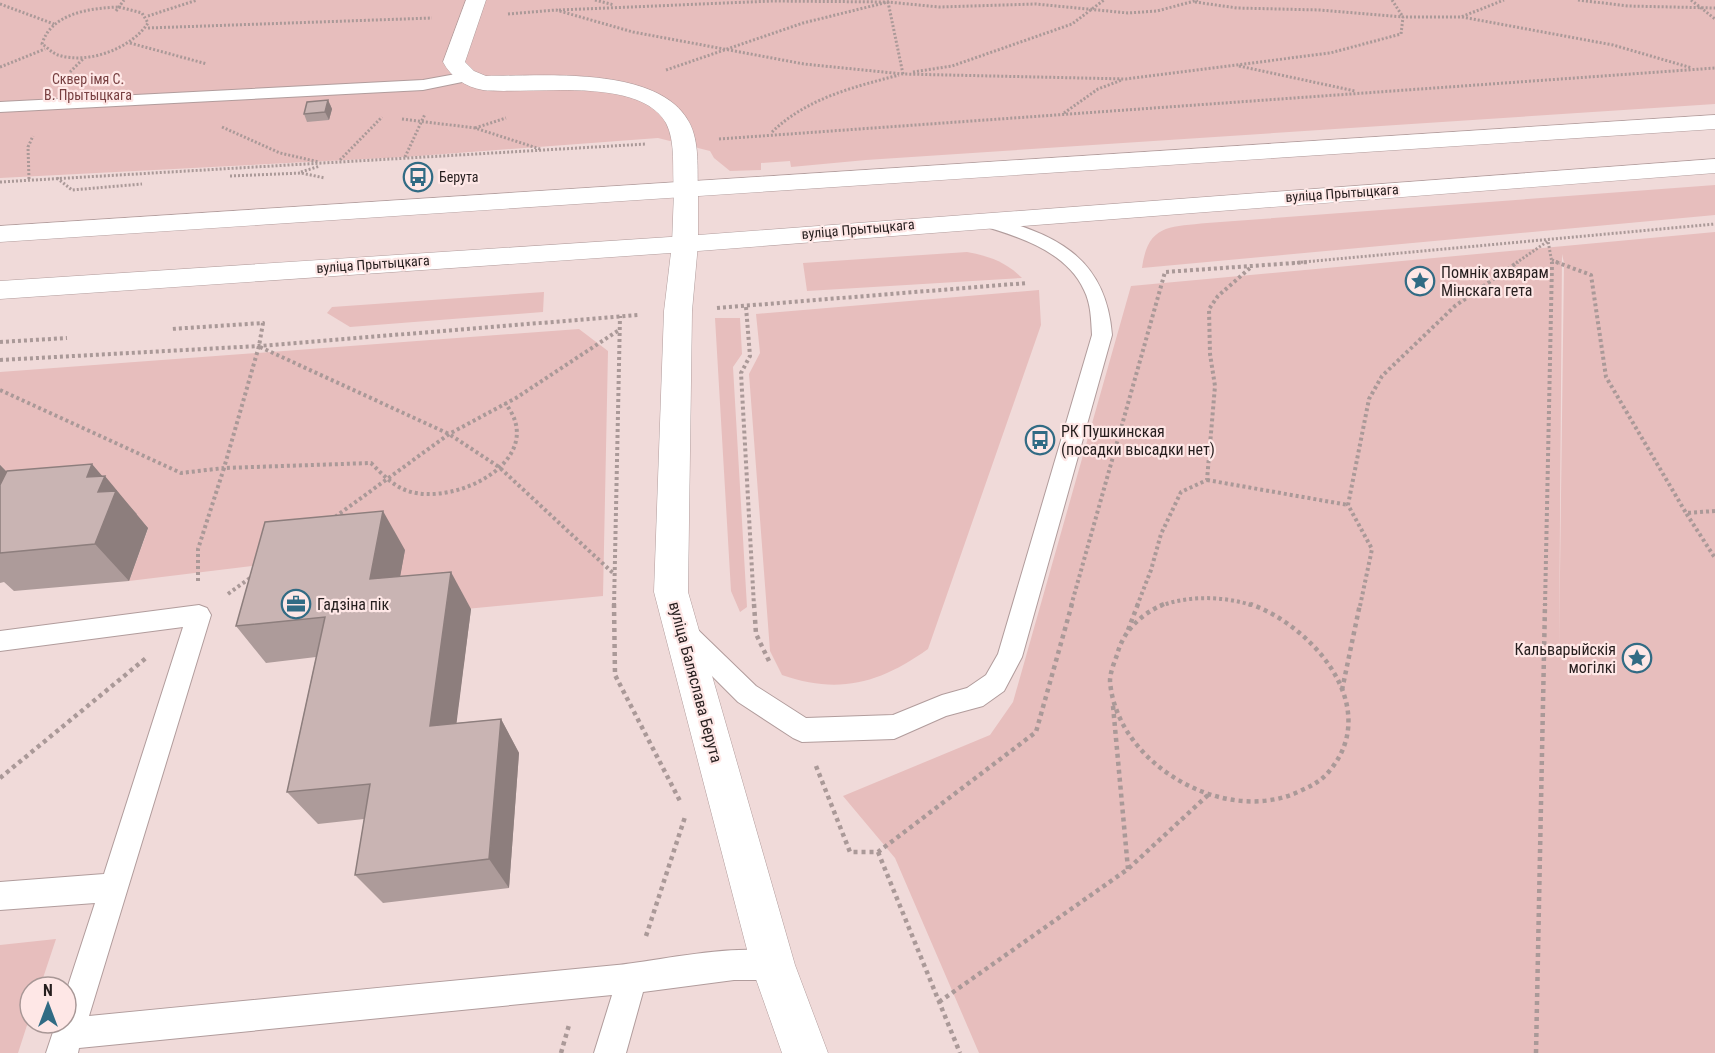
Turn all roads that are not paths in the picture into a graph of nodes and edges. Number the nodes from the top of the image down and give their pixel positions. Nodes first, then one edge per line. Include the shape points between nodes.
1 (472, 8) edge
2 (467, 77) junction
3 (0, 107) edge
4 (1715, 122) edge
5 (1715, 166) edge
6 (686, 191) junction
7 (982, 219) junction
8 (0, 234) edge
9 (685, 244) junction
10 (0, 290) edge
11 (681, 630) junction
12 (0, 641) edge
13 (114, 887) junction
14 (0, 896) edge
15 (773, 965) junction
16 (632, 978) junction
17 (64, 1044) edge
18 (610, 1053) edge
19 (806, 1053) edge

1 - 2 main road via 454,62
2 - 3 lane via 423,85
2 - 6 main road, вуліца Баляслава Берута via 483,83 610,86 652,98 663,104 678,122
4 - 6 main road
5 - 7 main road, вуліца Прытыцкага
6 - 8 main road
6 - 9 main road, вуліца Баляслава Берута
7 - 9 main road, вуліца Прытыцкага
7 - 11 lane via 1021,230 1059,250 1087,276 1103,315 1102,335 1010,657 995,683 974,698 942,706 894,727 802,730 747,694
9 - 10 main road, вуліца Прытыцкага
9 - 11 main road, вуліца Баляслава Берута via 678,311 671,592
11 - 15 main road, вуліца Баляслава Берута
12 - 13 lane via 199,615
13 - 14 lane
13 - 17 lane
15 - 16 lane via 734,965
15 - 19 main road, вуліца Баляслава Берута
16 - 17 lane
16 - 18 lane

